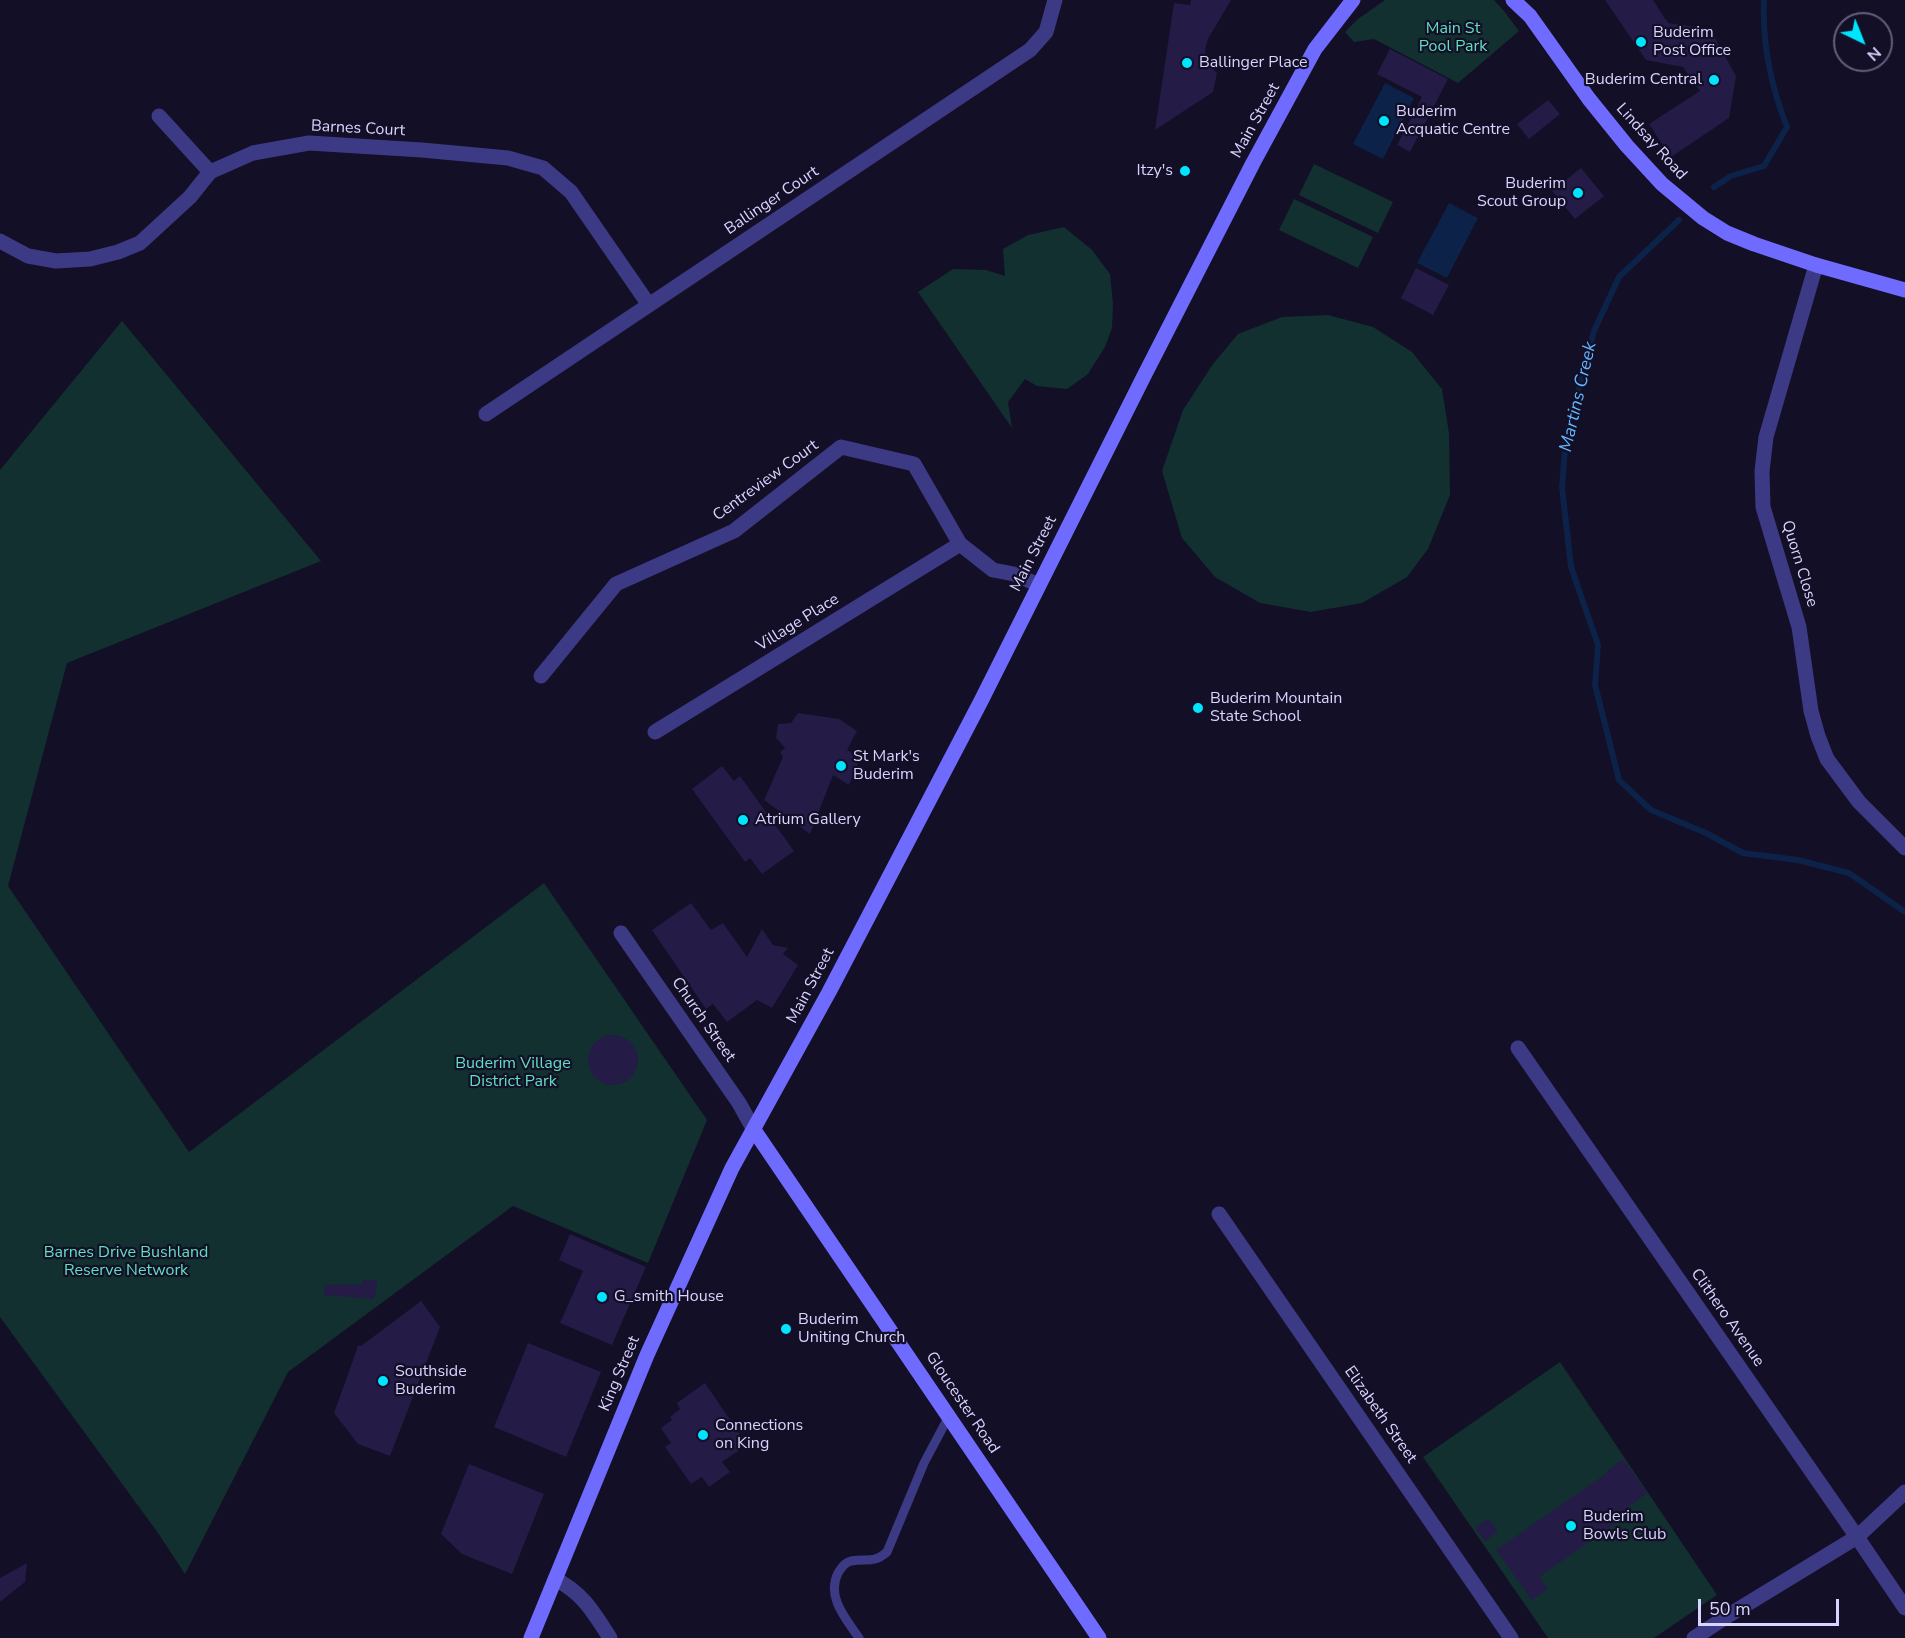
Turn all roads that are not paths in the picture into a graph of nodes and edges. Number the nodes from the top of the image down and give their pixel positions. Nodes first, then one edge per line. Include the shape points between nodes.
1 (1055, 0) edge
2 (1353, 0) edge
3 (1513, 0) edge
4 (159, 116) dead end
5 (210, 172) junction
6 (0, 241) edge
7 (1816, 265) junction
8 (1905, 290) edge
9 (649, 305) junction
10 (486, 414) dead end
11 (960, 544) junction
12 (1040, 585) junction
13 (541, 676) dead end
14 (655, 732) dead end
15 (1905, 848) edge
16 (621, 933) dead end
17 (1518, 1048) dead end
18 (754, 1130) junction
19 (1219, 1214) dead end
20 (949, 1416) junction
21 (1905, 1492) edge
22 (1857, 1537) junction
23 (555, 1579) junction
24 (1905, 1608) edge
25 (531, 1638) edge
26 (610, 1638) edge
27 (859, 1638) edge
28 (1099, 1638) edge
29 (1511, 1638) edge
30 (1694, 1638) edge

1 - 9 street, Ballinger Court via 1046,32 1030,50
2 - 12 main road, Main Street via 1316,49 1253,163
3 - 7 main road, Lindsay Road via 1530,16 1627,146 1662,184 1728,233
4 - 5 street
5 - 6 street, Barnes Court via 190,197 140,243 118,252 56,261 28,256
5 - 9 street, Barnes Court via 253,153 309,143 508,158 543,168 571,192
7 - 8 main road, Lindsay Road
7 - 15 street, Quorn Close via 1766,437 1763,507 1799,627 1812,711 1827,759 1859,802
9 - 10 street, Ballinger Court
11 - 12 street, Centreview Court via 993,570
11 - 13 street, Centreview Court via 914,464 842,447 734,531 616,584
11 - 14 street, Village Place
12 - 18 main road, Main Street
16 - 18 street, Church Street
17 - 22 street, Clithero Avenue
18 - 20 main road, Gloucester Road
18 - 23 main road, King Street via 732,1168 647,1355
19 - 29 street, Elizabeth Street
20 - 27 lane via 924,1463 887,1552 874,1560 846,1563 837,1575 836,1600
20 - 28 main road, Gloucester Road
21 - 22 street
22 - 24 street, Clithero Avenue
22 - 30 street
23 - 25 main road, King Street
23 - 26 street via 586,1601

